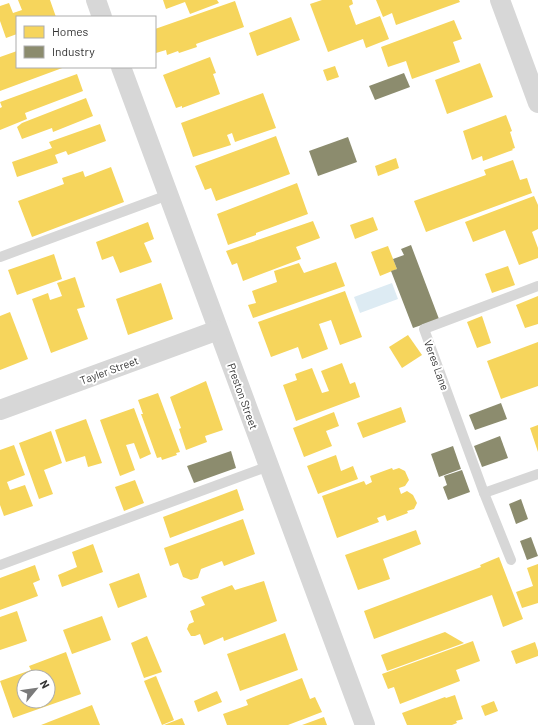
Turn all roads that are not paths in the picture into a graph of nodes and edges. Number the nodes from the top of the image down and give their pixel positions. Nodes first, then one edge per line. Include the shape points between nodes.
1 (96, 0) edge
2 (500, 0) edge
3 (102, 16) edge
4 (121, 68) edge
5 (538, 103) edge
6 (168, 195) junction
7 (0, 257) edge
8 (538, 286) edge
9 (218, 330) junction
10 (0, 410) edge
11 (269, 466) junction
12 (538, 474) edge
13 (484, 494) junction
14 (511, 560) dead end
15 (0, 565) edge
16 (365, 725) edge

1 - 3 street
2 - 5 street
4 - 6 street, Preston Street
6 - 7 lane
6 - 9 street, Preston Street
8 - 13 lane, Veres Lane via 424,329
9 - 10 street, Tayler Street
9 - 11 street, Preston Street
11 - 15 lane
11 - 16 street, Preston Street
12 - 13 lane
13 - 14 lane, Veres Lane

